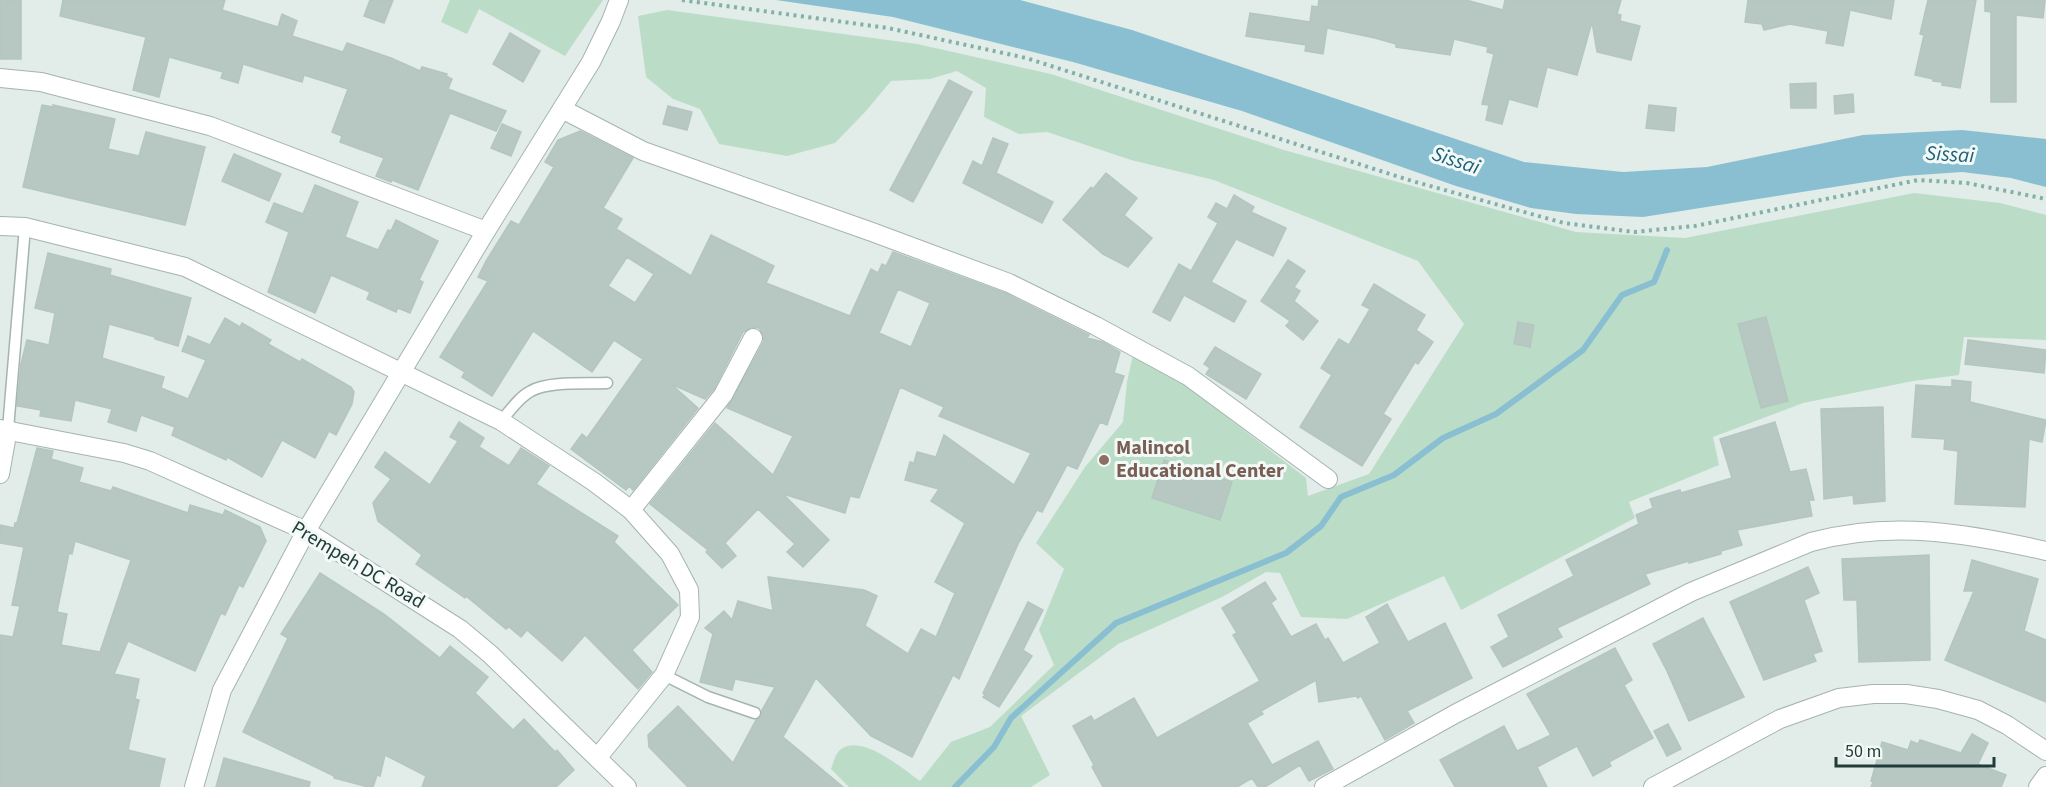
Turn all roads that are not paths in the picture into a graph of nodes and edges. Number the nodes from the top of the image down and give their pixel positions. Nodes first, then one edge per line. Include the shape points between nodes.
1 (619, 0) edge
2 (0, 78) edge
3 (562, 109) junction
4 (0, 226) edge
5 (25, 227) junction
6 (486, 231) junction
7 (753, 338) dead end
8 (402, 371) junction
9 (607, 383) dead end
10 (501, 421) junction
11 (4, 429) edge
12 (0, 474) edge
13 (1328, 478) dead end
14 (631, 510) junction
15 (306, 531) junction
16 (2046, 551) edge
17 (664, 675) junction
18 (755, 714) dead end
19 (2046, 751) edge
20 (598, 757) junction
21 (2046, 776) edge
22 (623, 786) edge
23 (194, 787) edge
24 (1324, 787) edge
25 (1653, 787) edge
26 (2038, 787) edge

1 - 3 street via 601,43
2 - 6 street via 41,82 210,126
3 - 6 street
3 - 13 street via 643,151 1009,283 1188,376
4 - 5 street
5 - 8 street via 185,267
5 - 11 lane
6 - 8 street
7 - 14 street via 723,395
8 - 10 street
8 - 15 street
9 - 10 lane via 543,386 522,397
10 - 14 street
11 - 12 street
11 - 15 street, Prempeh DC Road via 150,461
14 - 17 street via 670,554 689,590 690,617
15 - 20 street, Prempeh DC Road via 460,629
15 - 23 street via 222,690
16 - 24 street via 1941,531 1880,531 1811,542 1691,591
17 - 18 lane
17 - 20 street
19 - 25 street via 1978,710 1906,694 1873,694 1839,698 1780,718
20 - 22 street, Prempeh DC Road
21 - 26 street

